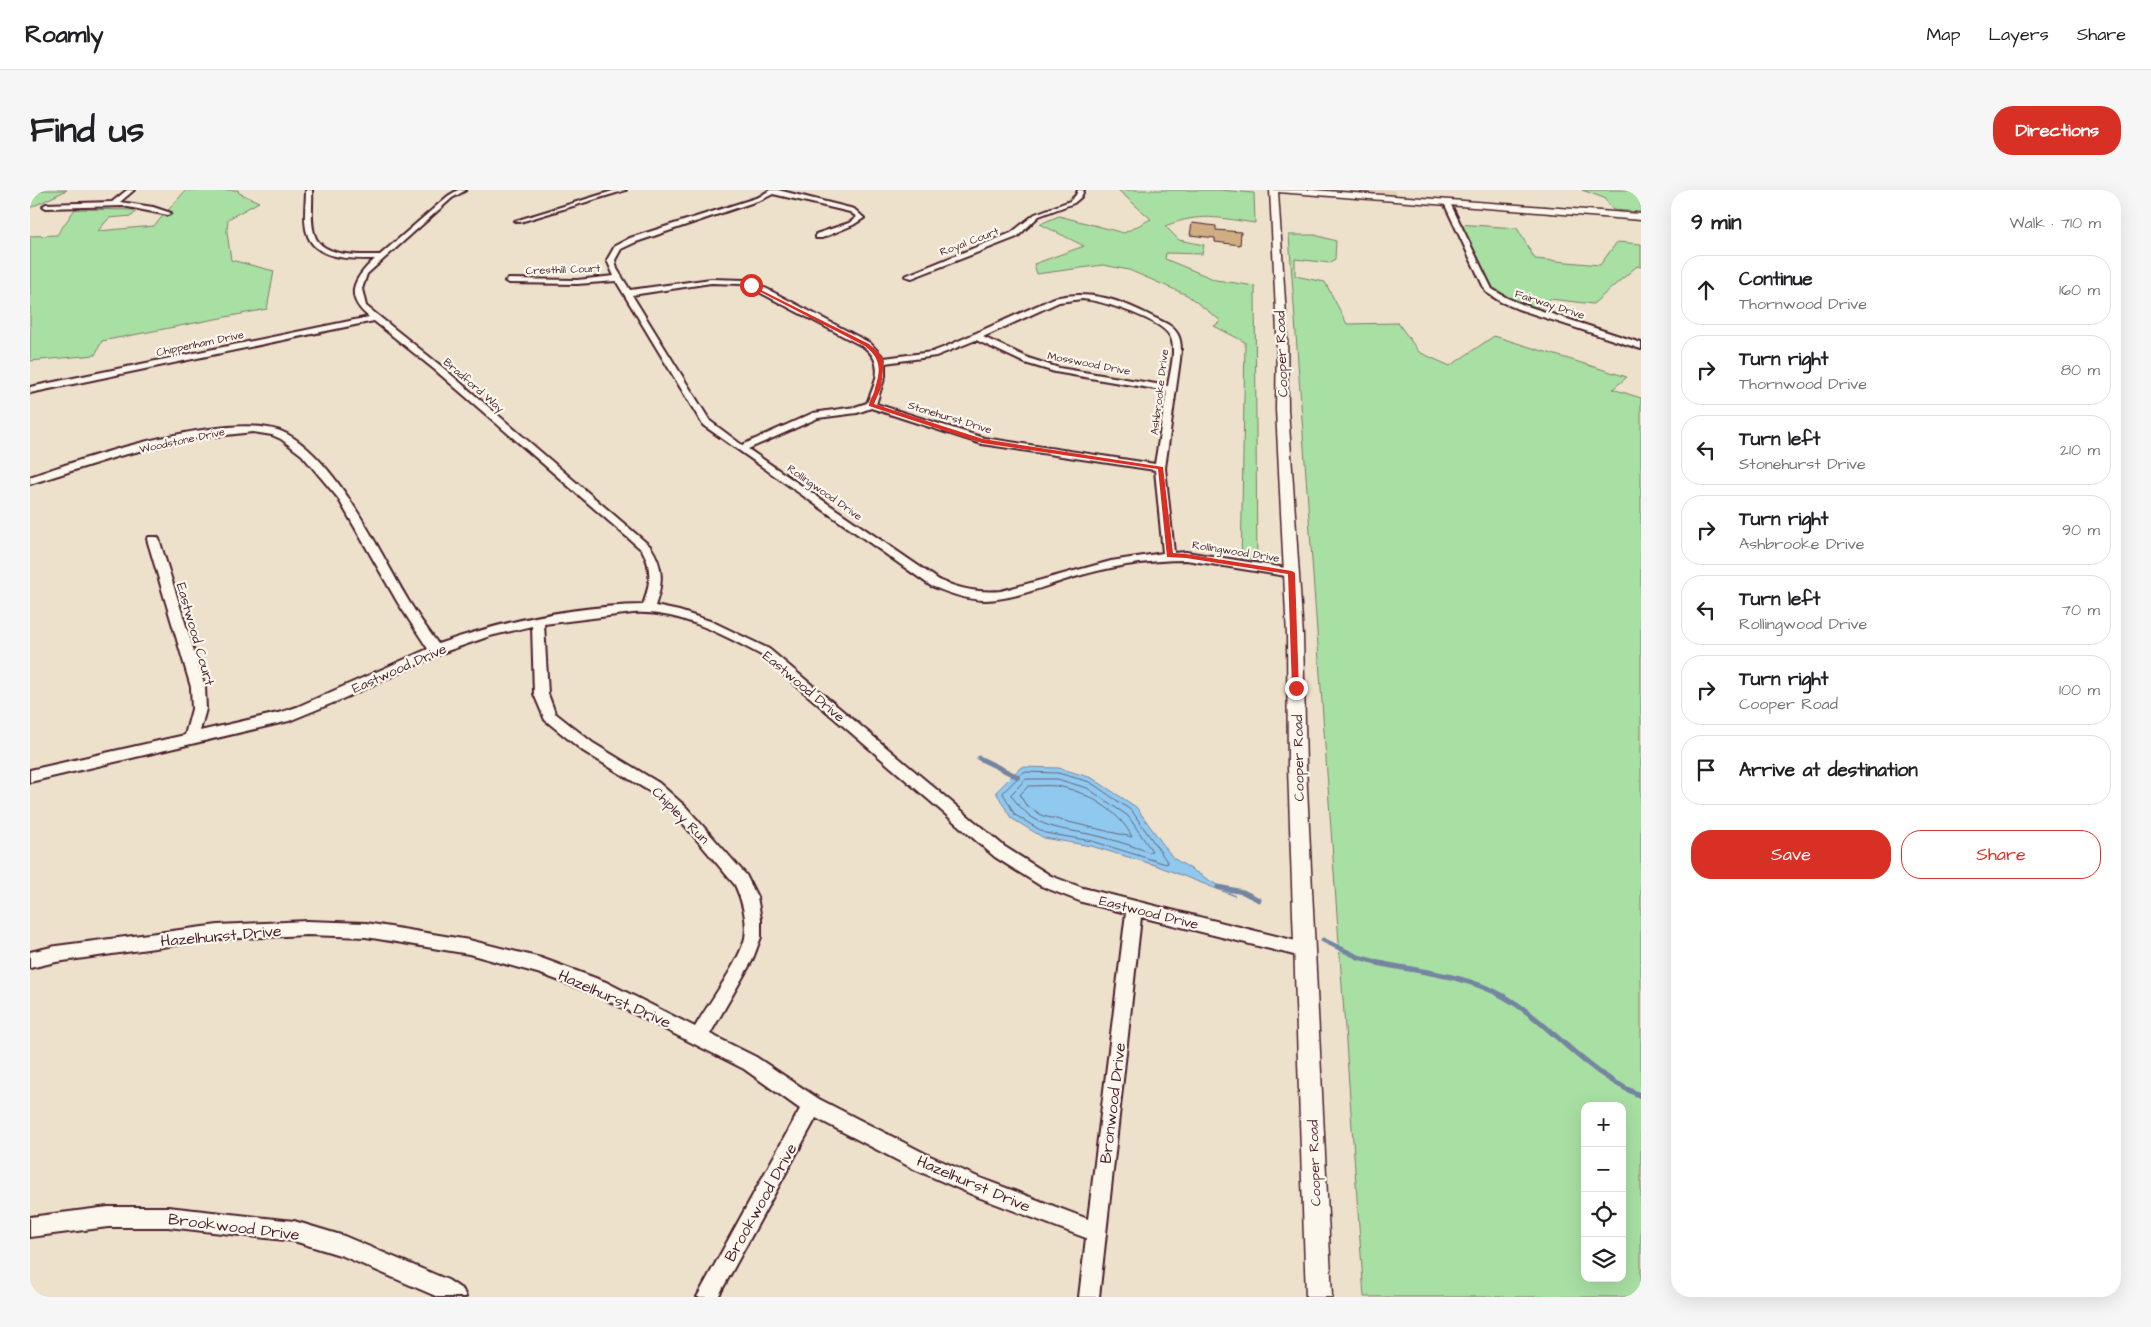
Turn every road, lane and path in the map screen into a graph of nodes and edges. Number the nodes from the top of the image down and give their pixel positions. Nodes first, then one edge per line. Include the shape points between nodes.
1 (131, 190) edge
2 (309, 190) edge
3 (463, 190) edge
4 (623, 190) edge
5 (1081, 190) edge
6 (1274, 190) edge
7 (1279, 190) edge
8 (774, 191) edge
9 (114, 203) junction
10 (1447, 203) junction
11 (46, 206) dead end
12 (168, 213) dead end
13 (1641, 217) edge
14 (518, 221) dead end
15 (818, 236) dead end
16 (381, 257) junction
17 (909, 276) dead end
18 (619, 278) junction
19 (508, 281) dead end
20 (628, 292) junction
21 (375, 318) junction
22 (977, 337) junction
23 (1641, 346) edge
24 (882, 361) junction
25 (1172, 389) junction
26 (30, 390) edge
27 (870, 405) junction
28 (742, 449) junction
29 (1160, 468) junction
30 (30, 481) edge
31 (152, 539) dead end
32 (1169, 555) junction
33 (1292, 573) junction
34 (648, 609) junction
35 (538, 621) junction
36 (435, 650) junction
37 (191, 738) junction
38 (30, 776) edge
39 (1134, 909) junction
40 (1306, 950) junction
41 (30, 960) edge
42 (699, 1037) junction
43 (812, 1106) junction
44 (30, 1227) edge
45 (1097, 1232) junction
46 (456, 1297) edge
47 (707, 1297) edge
48 (1089, 1297) edge
49 (1319, 1297) edge

1 - 9 street
2 - 16 street via 310,234 316,244 342,255
3 - 16 street, Bradford Way via 450,197
4 - 14 street
5 - 17 street, Royal Court via 1072,202 1038,215 1014,236
6 - 33 street, Cooper Road
7 - 10 street
8 - 15 street via 852,210 860,216 851,224
8 - 18 street, Rollingwood Drive via 625,244 611,260
9 - 11 street
9 - 12 street
10 - 13 street
10 - 23 street, Fairway Drive via 1489,290 1497,297
16 - 21 street, Bradford Way via 364,273 357,294 362,307
18 - 19 street, Cresthill Court via 577,282
18 - 20 street, Rollingwood Drive
20 - 24 street via 711,281 742,282 764,290 867,345
20 - 28 street, Rollingwood Drive via 706,423
21 - 26 street, Chippenham Drive
21 - 34 street, Bradford Way via 646,548 657,570
22 - 24 street, Ashbrooke Drive via 933,354
22 - 25 street, Mosswood Drive via 1028,361 1058,370
22 - 25 street, Ashbrooke Drive via 1057,300 1074,296 1108,300 1170,330 1176,352
24 - 27 street via 878,388
25 - 29 street, Ashbrooke Drive
27 - 28 street via 857,410 816,415
27 - 29 street, Stonehurst Drive via 982,441
28 - 32 street, Rollingwood Drive via 935,583 967,596 1000,596 1115,563
29 - 32 street, Ashbrooke Drive
30 - 36 street, Woodstone Drive via 74,464 215,432 242,429 273,431 291,440 338,491
31 - 37 street, Eastwood Court via 198,687 199,709
32 - 33 street, Rollingwood Drive
33 - 40 street, Cooper Road
34 - 35 street, Eastwood Drive
34 - 39 street, Eastwood Drive via 691,618 722,629 765,652 1000,852 1055,884
35 - 36 street, Eastwood Drive via 517,623
35 - 42 street, Chipley Run via 541,694 550,716 588,746 654,787 681,811 741,880 749,897 753,937 746,956
36 - 37 street, Eastwood Drive via 293,714
37 - 38 street, Eastwood Drive
39 - 40 street, Eastwood Drive
39 - 45 street, Bronwood Drive
40 - 49 street, Cooper Road
41 - 42 street, Hazelhurst Drive via 218,932 307,928 366,930 469,947 541,966 600,988
42 - 43 street, Hazelhurst Drive via 750,1063
43 - 45 street, Hazelhurst Drive via 923,1163
43 - 47 street, Brookwood Drive
44 - 46 street, Brookwood Drive via 108,1218 168,1216 294,1231 344,1246 441,1287
45 - 48 street, Bronwood Drive

